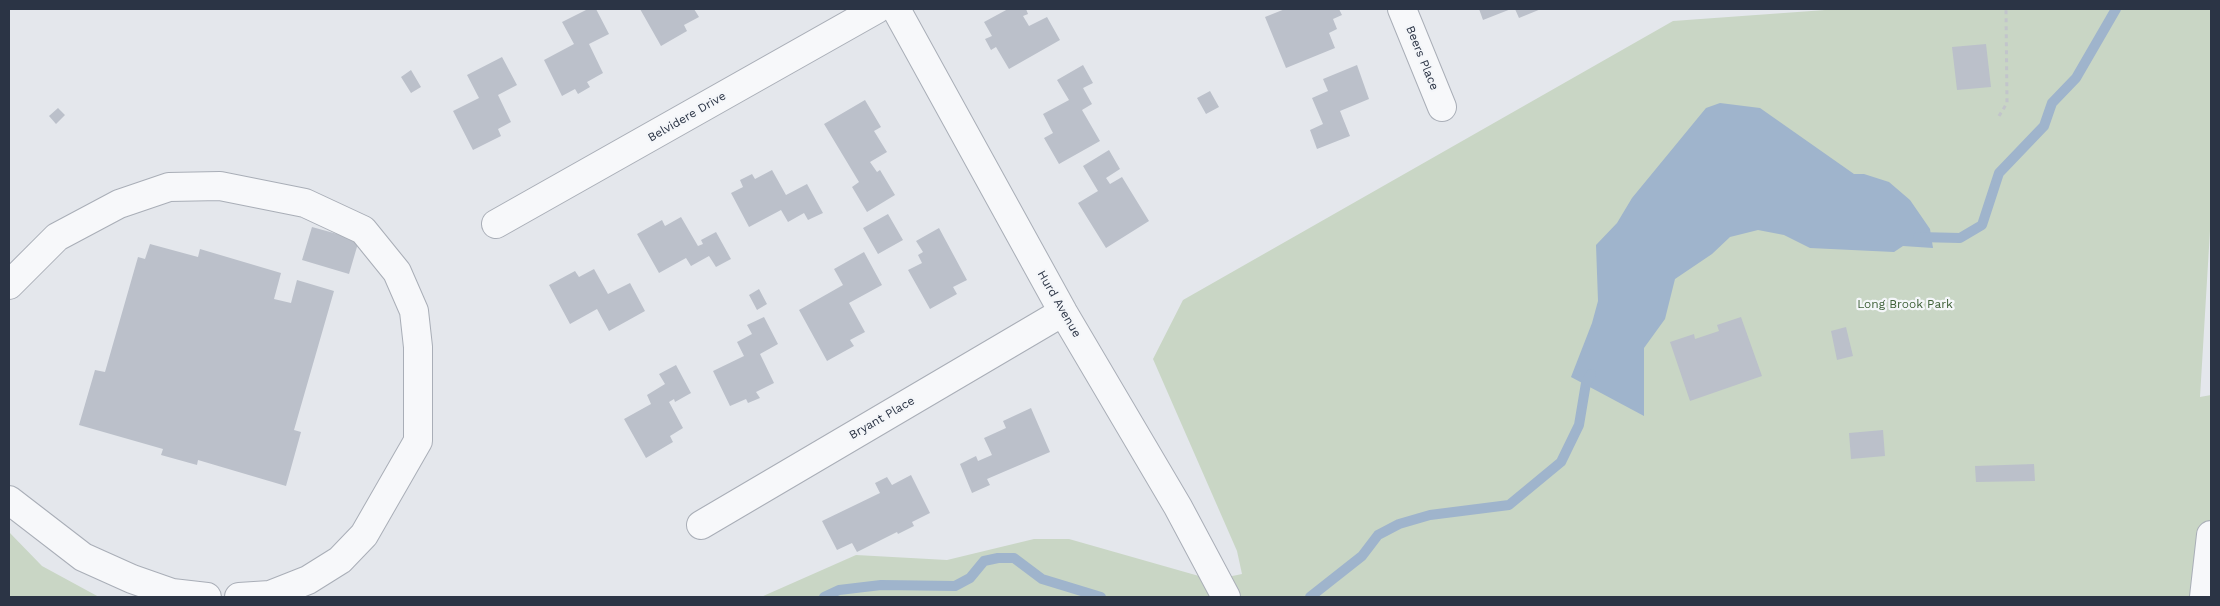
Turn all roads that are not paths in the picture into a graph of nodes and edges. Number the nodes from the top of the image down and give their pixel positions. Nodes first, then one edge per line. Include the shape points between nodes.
1 (877, 9) edge
2 (896, 9) edge
3 (1402, 9) edge
4 (1442, 107) dead end
5 (496, 224) dead end
6 (9, 285) edge
7 (1062, 312) junction
8 (9, 500) edge
9 (701, 525) dead end
10 (2211, 535) edge
11 (207, 597) edge
12 (239, 597) edge
13 (1226, 597) edge
14 (2204, 597) edge

1 - 5 street, Belvidere Drive
2 - 7 street, Hurd Avenue
3 - 4 street, Beers Place
6 - 12 street via 56,237 119,204 169,187 220,186 305,203 363,230 397,272 414,311 418,347 418,441 364,535 340,560 308,580 270,595
7 - 9 street, Bryant Place
7 - 13 street, Hurd Avenue via 1178,507
8 - 11 street via 83,557 172,593
10 - 14 street

